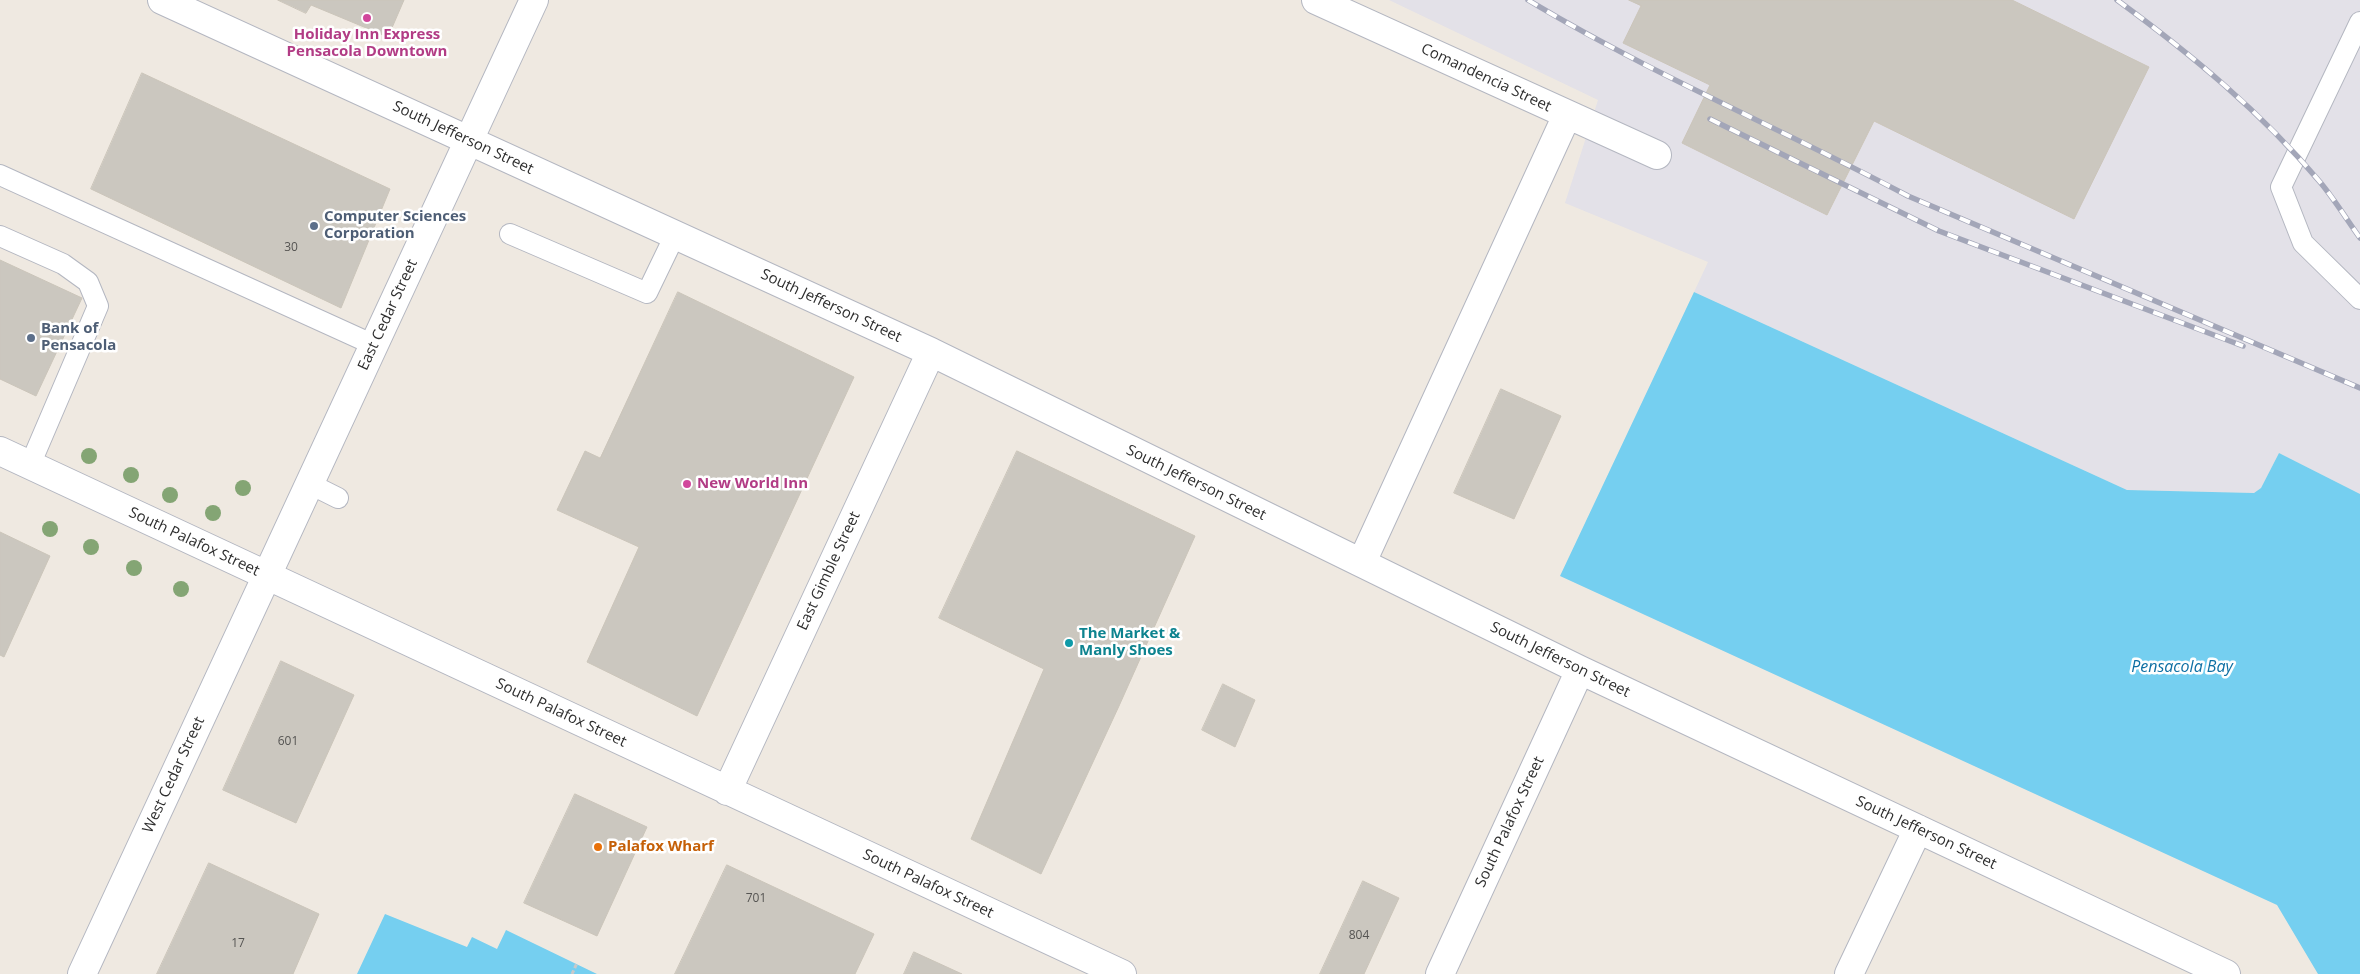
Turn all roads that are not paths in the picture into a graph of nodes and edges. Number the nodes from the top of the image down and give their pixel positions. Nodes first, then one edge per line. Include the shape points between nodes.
1 (162, 0) edge
2 (534, 0) edge
3 (1316, 0) edge
4 (2360, 22) edge
5 (1567, 115) junction
6 (469, 141) junction
7 (1657, 155) dead end
8 (0, 175) edge
9 (510, 234) dead end
10 (675, 235) junction
11 (0, 236) edge
12 (2360, 299) edge
13 (374, 345) junction
14 (931, 352) junction
15 (0, 451) edge
16 (30, 465) junction
17 (310, 484) junction
18 (338, 498) dead end
19 (1362, 562) junction
20 (267, 577) junction
21 (1580, 670) junction
22 (727, 791) junction
23 (1918, 829) junction
24 (82, 974) edge
25 (1122, 974) edge
26 (1440, 974) edge
27 (1849, 974) edge
28 (2226, 974) edge

1 - 6 street, South Jefferson Street
2 - 6 street, East Cedar Street
3 - 5 street, Comandencia Street
4 - 12 lane via 2281,187 2303,243
5 - 7 street, Comandencia Street
5 - 19 street
6 - 10 street, South Jefferson Street
6 - 13 street, East Cedar Street
8 - 13 lane
9 - 10 lane via 647,293
10 - 14 street, South Jefferson Street
11 - 16 lane via 63,264 88,282 98,306
13 - 17 street, East Cedar Street
14 - 19 street, South Jefferson Street
14 - 22 street, East Gimble Street
15 - 16 street, South Palafox Street
16 - 20 street, South Palafox Street
17 - 18 lane
17 - 20 street, East Cedar Street
19 - 21 street, South Jefferson Street
20 - 22 street, South Palafox Street
20 - 24 street, West Cedar Street
21 - 23 street, South Jefferson Street
21 - 26 street, South Palafox Street
22 - 25 street, South Palafox Street
23 - 27 street
23 - 28 street, South Jefferson Street

